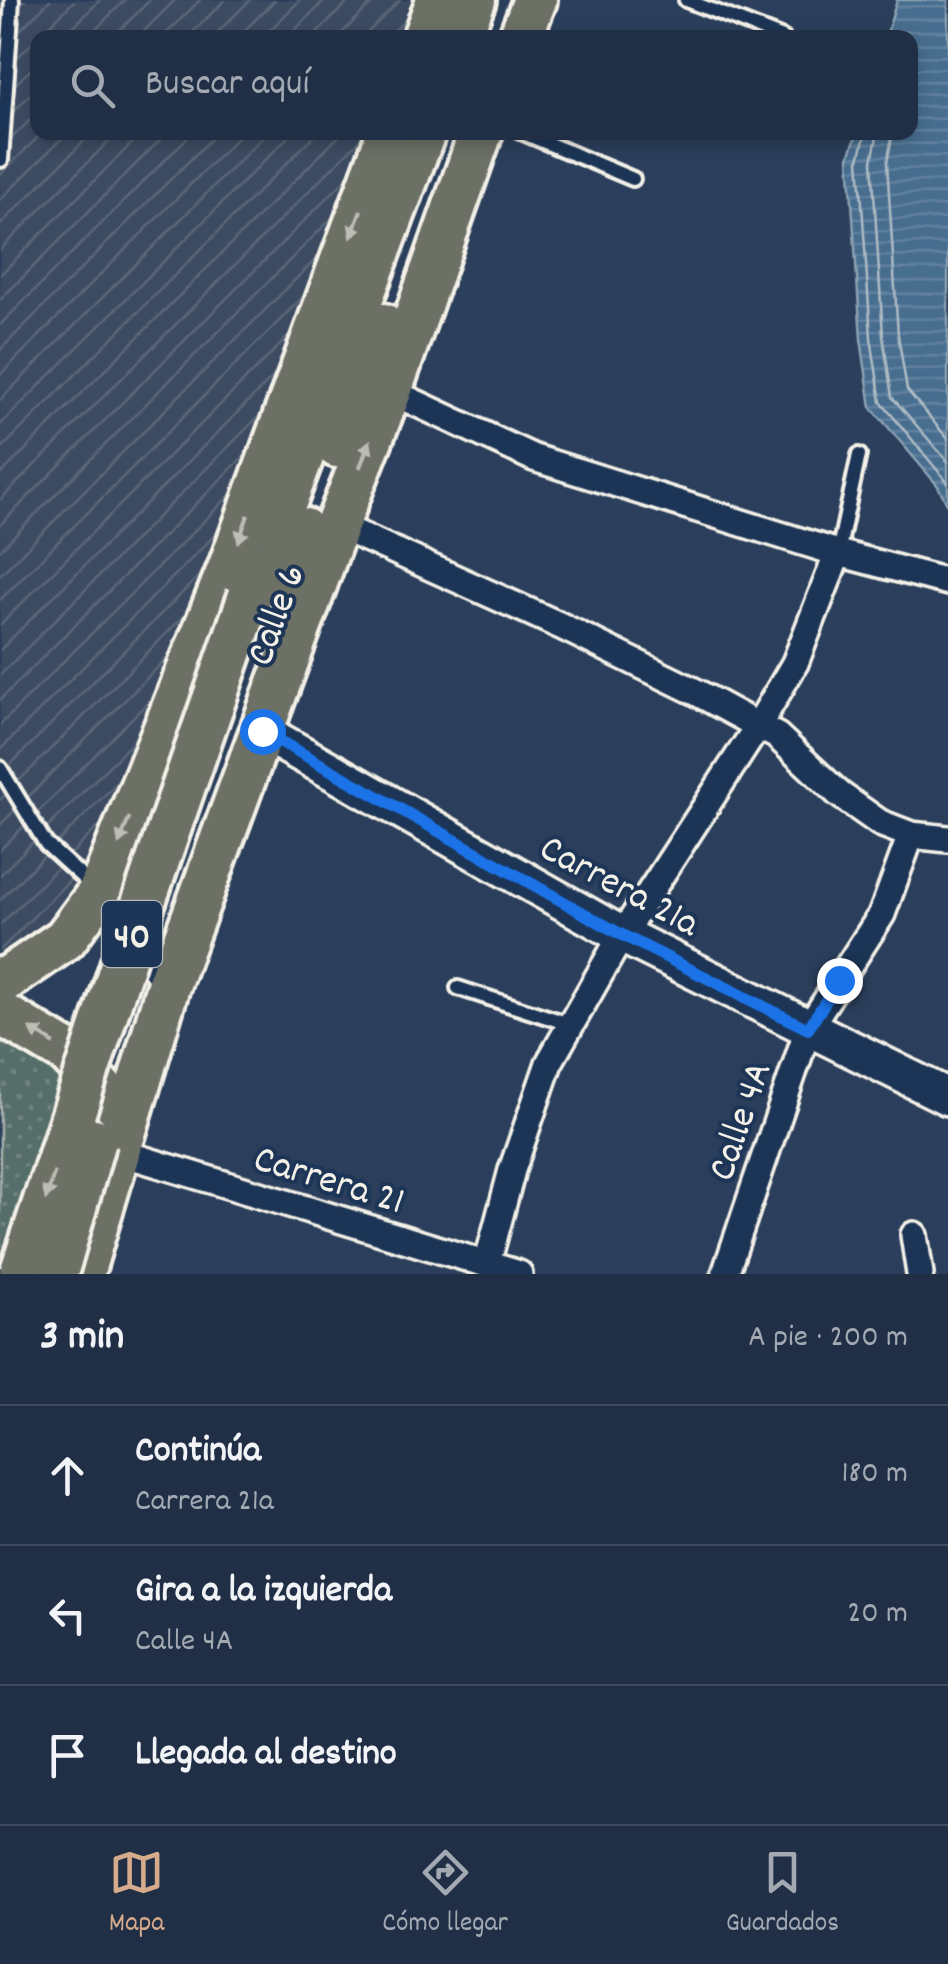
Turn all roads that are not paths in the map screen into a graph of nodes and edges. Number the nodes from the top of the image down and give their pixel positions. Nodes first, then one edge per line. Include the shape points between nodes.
1 (12, 0) edge
2 (508, 0) edge
3 (535, 0) edge
4 (686, 0) edge
5 (497, 30) edge
6 (523, 30) edge
7 (763, 30) edge
8 (387, 140) edge
9 (421, 140) edge
10 (454, 140) edge
11 (479, 140) edge
12 (541, 140) edge
13 (2, 160) edge
14 (633, 179) dead end
15 (390, 391) junction
16 (859, 455) dead end
17 (337, 525) junction
18 (838, 553) junction
19 (948, 582) edge
20 (263, 601) junction
21 (758, 726) junction
22 (262, 731) junction
23 (0, 768) edge
24 (911, 836) junction
25 (948, 839) edge
26 (99, 894) junction
27 (622, 935) junction
28 (0, 979) edge
29 (168, 986) junction
30 (458, 988) dead end
31 (0, 1013) edge
32 (569, 1024) junction
33 (808, 1029) junction
34 (948, 1097) edge
35 (124, 1134) junction
36 (914, 1235) dead end
37 (487, 1264) junction
38 (21, 1274) edge
39 (56, 1274) edge
40 (82, 1274) edge
41 (519, 1274) edge
42 (725, 1274) edge
43 (920, 1274) edge

1 - 13 lane
2 - 5 highway
3 - 6 highway
4 - 7 lane
8 -> 26 highway
9 - 20 highway, Calle 6 / 40
10 - 20 highway, Calle 6 / 40
11 - 15 highway
12 - 14 lane
17 -> 15 highway
15 - 18 street via 534,458
16 - 18 lane
17 - 21 street via 561,626
17 - 22 highway
18 - 19 street
18 - 21 street via 795,662
20 -> 38 highway, Calle 6 / 40, bridge via 128,947
20 - 39 highway, Calle 6 / 40, bridge
21 - 24 street via 852,804
21 - 27 street
22 - 27 main road, Carrera 21a
22 - 29 highway
23 - 26 lane via 46,844
24 - 25 street
24 - 33 street, Calle 4A via 882,914
26 - 28 highway via 64,939
26 - 29 street
27 - 32 street
27 - 33 main road, Carrera 21a
29 - 35 highway
30 - 32 lane
35 -> 31 highway via 68,1053
32 - 37 street via 512,1170
33 - 34 main road, Carrera 21a
33 - 42 street, Calle 4A
35 - 37 street, Carrera 21
35 - 40 highway
36 - 43 street
37 - 41 street, Carrera 21

